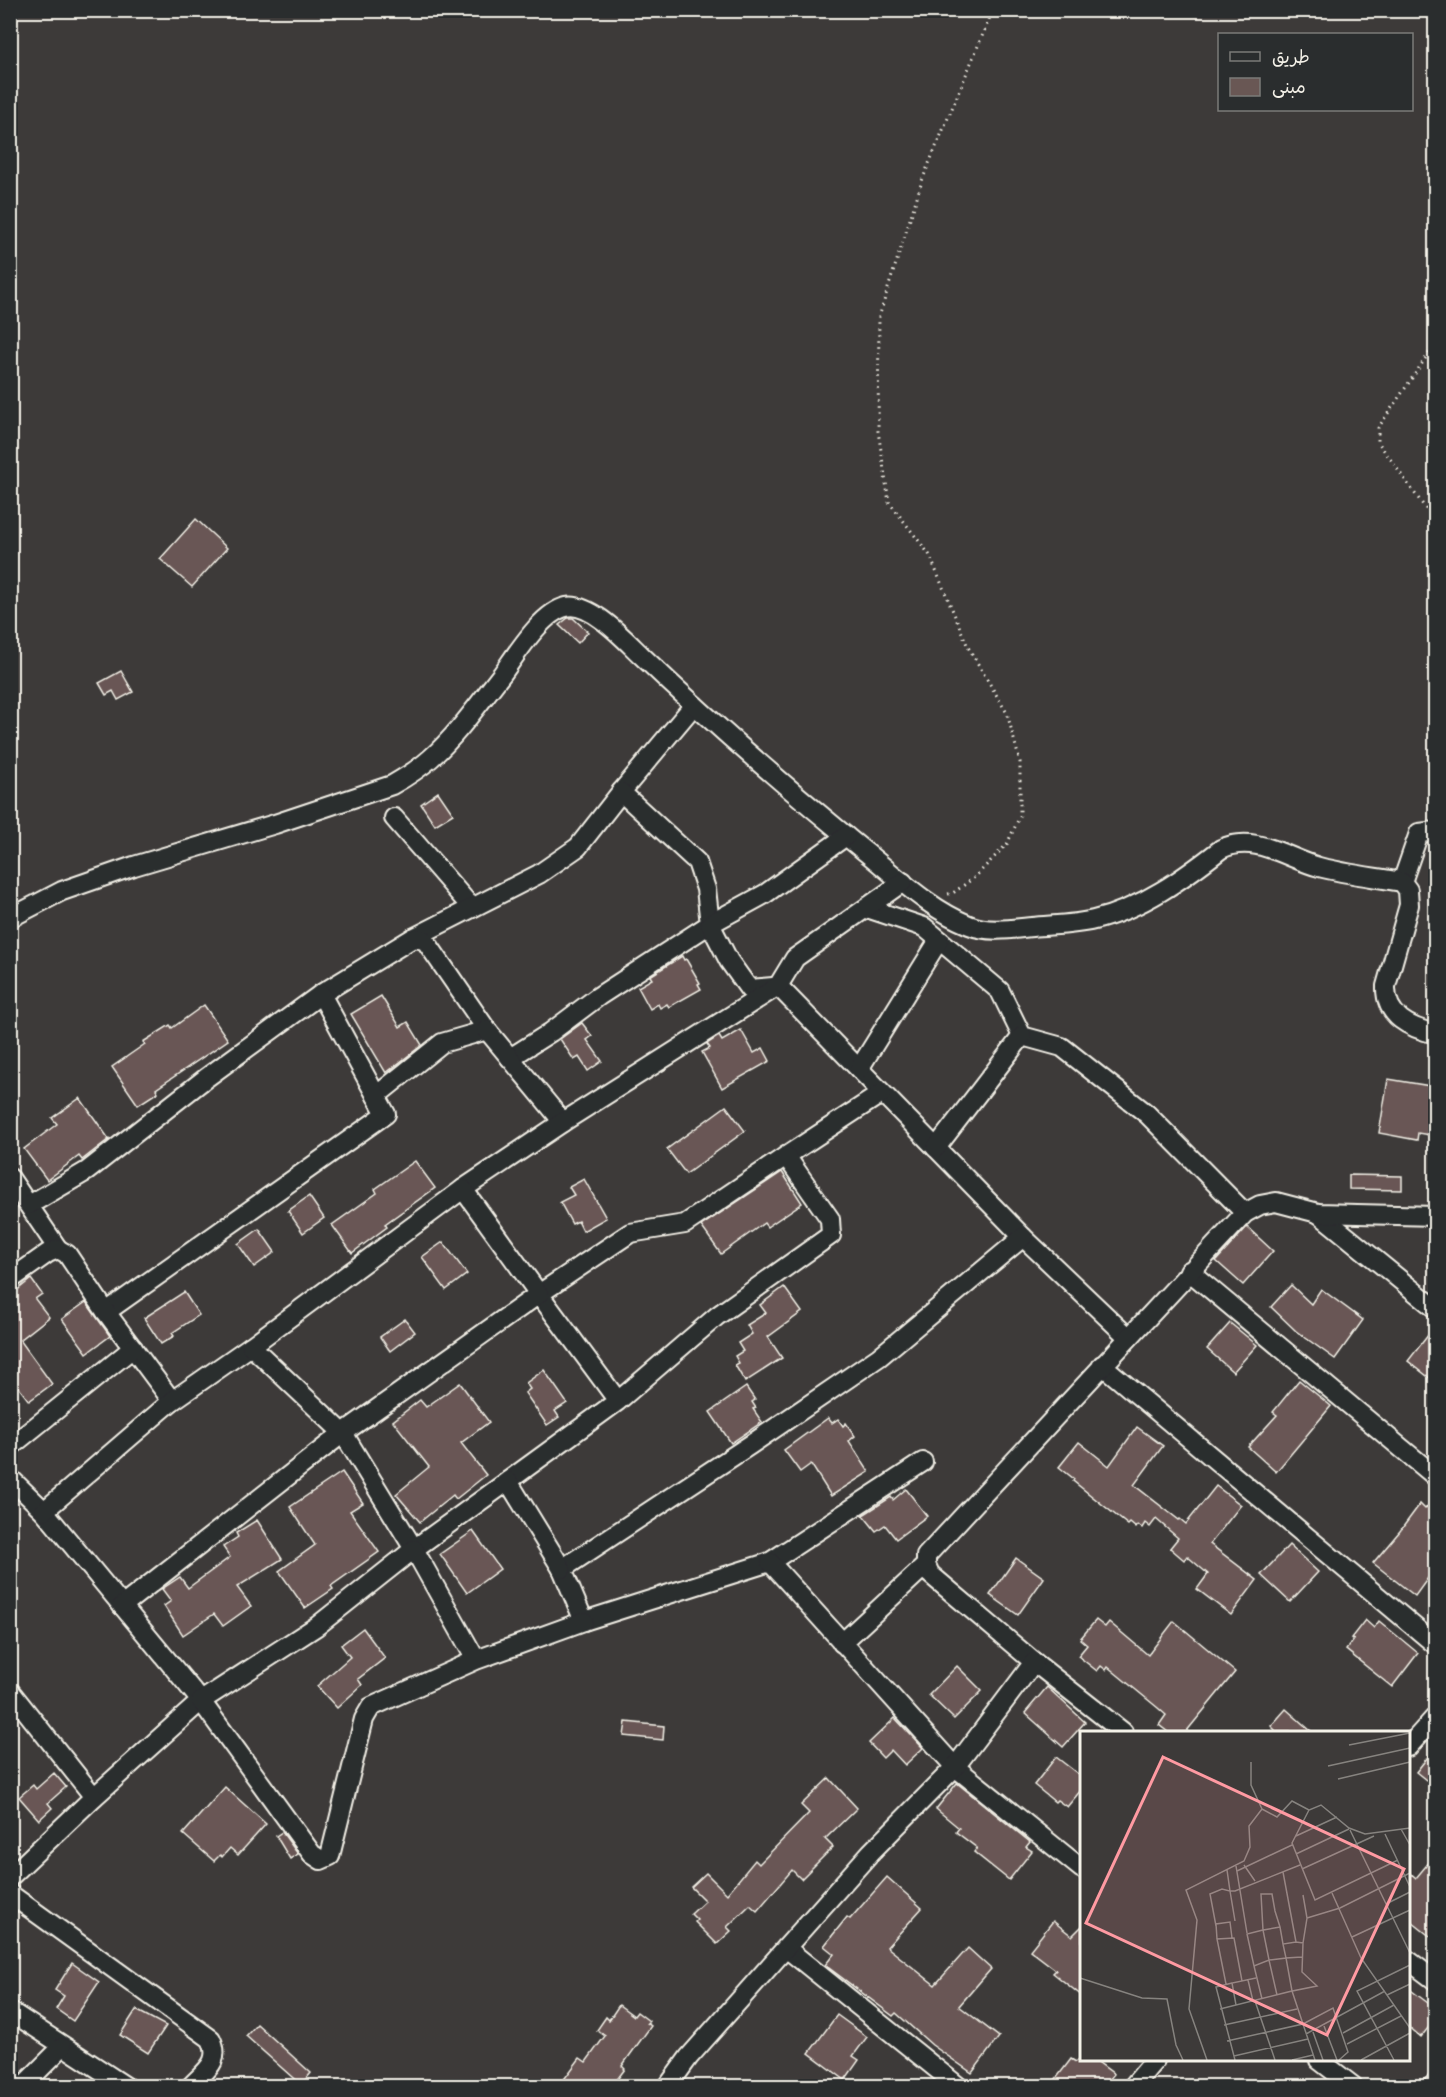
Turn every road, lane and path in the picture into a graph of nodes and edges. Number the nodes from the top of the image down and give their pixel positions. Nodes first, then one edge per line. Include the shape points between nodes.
1 (993, 10) edge
2 (1436, 343) edge
3 (1436, 523) edge
4 (694, 705) junction
5 (621, 792) junction
6 (394, 818) dead end
7 (1436, 831) edge
8 (846, 836) junction
9 (903, 882) junction
10 (1402, 882) junction
11 (926, 900) junction
12 (472, 908) junction
13 (867, 908) junction
14 (10, 918) edge
15 (710, 924) junction
16 (413, 938) junction
17 (939, 940) junction
18 (778, 986) junction
19 (321, 994) junction
20 (487, 1030) junction
21 (1436, 1034) edge
22 (1022, 1036) junction
23 (510, 1058) junction
24 (859, 1069) junction
25 (882, 1093) junction
26 (376, 1096) junction
27 (563, 1122) junction
28 (936, 1148) junction
29 (786, 1156) junction
30 (10, 1178) edge
31 (463, 1190) junction
32 (29, 1205) junction
33 (1245, 1213) junction
34 (1318, 1213) junction
35 (1436, 1216) edge
36 (1023, 1237) junction
37 (58, 1249) junction
38 (1189, 1271) junction
39 (10, 1280) edge
40 (539, 1294) junction
41 (1436, 1309) edge
42 (106, 1312) junction
43 (1128, 1337) junction
44 (251, 1346) junction
45 (133, 1348) junction
46 (1102, 1365) junction
47 (172, 1401) junction
48 (618, 1401) junction
49 (343, 1433) junction
50 (10, 1447) edge
51 (923, 1462) dead end
52 (1436, 1477) edge
53 (10, 1478) edge
54 (508, 1481) junction
55 (44, 1511) junction
56 (414, 1550) junction
57 (770, 1562) junction
58 (926, 1565) junction
59 (562, 1569) junction
60 (122, 1606) junction
61 (585, 1621) junction
62 (842, 1643) junction
63 (1436, 1644) edge
64 (476, 1660) junction
65 (1034, 1662) junction
66 (10, 1691) edge
67 (201, 1701) junction
68 (1436, 1716) edge
69 (1122, 1731) edge
70 (1410, 1745) edge
71 (955, 1767) junction
72 (94, 1797) junction
73 (1080, 1867) edge
74 (10, 1877) edge
75 (10, 1894) edge
76 (786, 1948) junction
77 (1410, 1962) edge
78 (1436, 1981) edge
79 (10, 2011) edge
80 (62, 2047) junction
81 (1154, 2061) edge
82 (1320, 2061) edge
83 (1436, 2083) edge
84 (1137, 2085) edge
85 (23, 2086) edge
86 (125, 2086) edge
87 (191, 2086) edge
88 (668, 2086) edge
89 (958, 2086) edge
90 (1353, 2086) edge
91 (1432, 2086) edge

1 - 11 path via 923,178 879,317 878,431 889,502 929,554 968,647 1008,713 1020,762 1020,816 1007,844 953,893
2 - 3 path via 1378,428 1378,442
4 - 5 street
4 - 8 street
4 - 14 street via 591,612 576,606 565,607 538,627 469,715 432,757 410,775 392,785 275,824 62,891
5 - 12 street via 578,847 539,874
5 - 15 street via 698,862
6 - 12 street
7 - 10 street via 1419,833
8 - 9 street
8 - 15 street via 765,894
9 - 11 street
9 - 13 street
10 - 11 street via 1318,866 1246,843 1221,849 1147,899 1093,921 986,929 970,925
10 - 21 street via 1408,890 1409,905 1386,994 1403,1023
12 - 16 street
13 - 17 street via 924,927
13 - 18 street via 795,958
15 - 18 street via 749,990
15 - 23 street
16 - 19 street
16 - 20 street via 425,940
17 - 22 street via 1000,992
17 - 24 street
18 - 24 street
18 - 27 street
19 - 26 street
19 - 32 street via 87,1171
20 - 23 street
20 - 26 street via 442,1043
22 - 28 street
22 - 33 street via 1062,1047 1147,1114
23 - 27 street
24 - 25 street
25 - 28 street
25 - 29 street
26 - 42 street via 386,1114
27 - 31 street
28 - 36 street
29 - 40 street via 685,1224 630,1233
29 - 48 street via 830,1219 831,1234 717,1316
30 - 32 street
31 - 40 street
31 - 44 street
32 - 37 street
33 - 34 street via 1276,1202
33 - 38 street
34 - 35 street
34 - 41 street
36 - 43 street
36 - 59 street via 879,1357
37 - 39 street
37 - 42 street via 67,1254
38 - 43 street
38 - 52 street
40 - 48 street
40 - 49 street
42 - 45 street
43 - 46 street
44 - 47 street
44 - 49 street
45 - 47 street
45 - 50 street
46 - 58 street via 926,1556
46 - 63 street
47 - 55 street
48 - 54 street
49 - 56 street
49 - 60 street
51 - 57 street
53 - 55 street
54 - 56 street
54 - 59 street
55 - 60 street
56 - 64 street
56 - 67 street via 317,1626
57 - 61 street
57 - 62 street
58 - 62 street
58 - 65 street via 930,1574
59 - 61 street
60 - 67 street
61 - 64 street
62 - 71 street
64 - 67 street via 370,1707 330,1856 321,1860 312,1854
65 - 69 street
65 - 71 street
66 - 72 street
67 - 72 street
68 - 70 street
71 - 73 street
71 - 76 street via 871,1852
72 - 74 street
75 - 87 street via 211,2039 216,2050 213,2063
76 - 88 street
76 - 89 street
77 - 78 street
79 - 80 street
80 - 85 street
80 - 86 street
81 - 84 street
82 - 90 street
83 - 91 street

